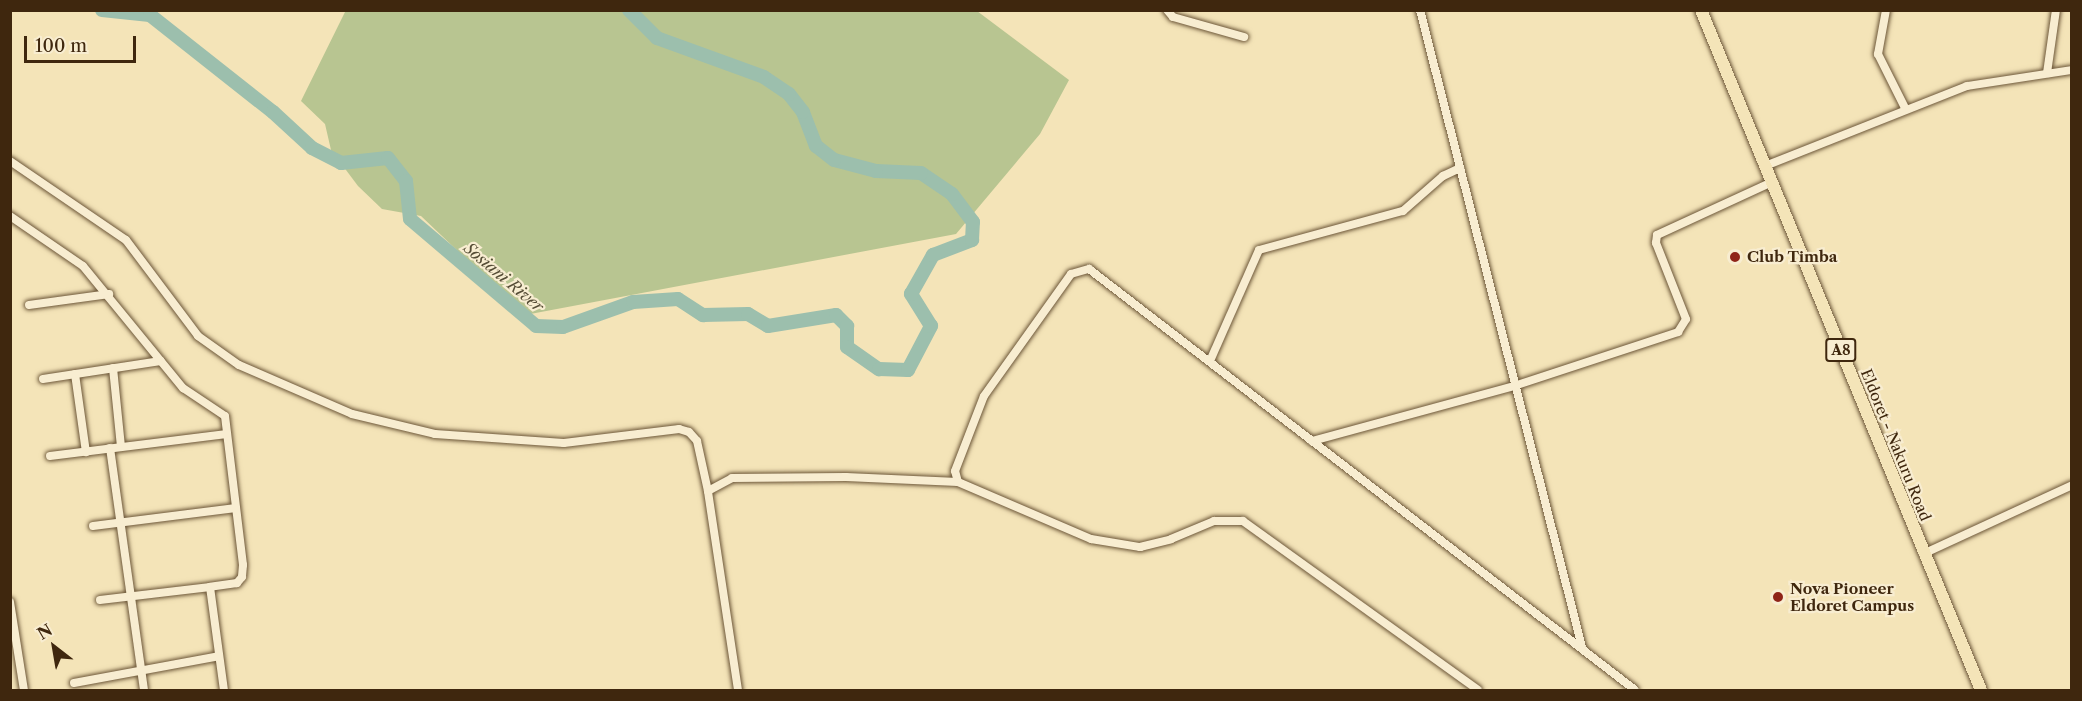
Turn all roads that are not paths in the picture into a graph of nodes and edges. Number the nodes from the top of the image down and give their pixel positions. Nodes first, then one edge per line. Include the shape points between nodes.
1 (1167, 10) edge
2 (1420, 10) edge
3 (1701, 10) edge
4 (1886, 10) edge
5 (2056, 10) edge
6 (1245, 37) dead end
7 (2072, 70) edge
8 (2047, 73) junction
9 (1905, 108) junction
10 (10, 161) edge
11 (1765, 166) junction
12 (1460, 168) junction
13 (1772, 182) junction
14 (10, 216) edge
15 (109, 294) junction
16 (29, 305) dead end
17 (161, 361) junction
18 (1210, 361) junction
19 (113, 368) junction
20 (75, 374) junction
21 (43, 379) dead end
22 (1514, 386) junction
23 (226, 434) junction
24 (1312, 441) junction
25 (121, 447) junction
26 (110, 448) junction
27 (86, 452) junction
28 (51, 456) dead end
29 (958, 482) junction
30 (2072, 485) edge
31 (708, 491) junction
32 (236, 508) junction
33 (121, 522) junction
34 (93, 526) dead end
35 (1923, 554) junction
36 (210, 587) junction
37 (129, 597) junction
38 (99, 600) dead end
39 (10, 602) edge
40 (1582, 648) junction
41 (219, 656) junction
42 (141, 670) junction
43 (74, 683) dead end
44 (24, 690) edge
45 (144, 690) edge
46 (224, 690) edge
47 (738, 690) edge
48 (1478, 690) edge
49 (1635, 690) edge
50 (1981, 690) edge

1 - 6 street via 1173,17
2 - 12 street
3 - 11 highway, Eldoret - Nakuru Road / A8
4 - 9 street via 1878,54
5 - 8 street
7 - 8 street
8 - 9 street via 1966,86
9 - 11 street
10 - 31 street via 126,240 198,336 239,365 352,414 435,434 564,443 679,429 689,432 697,441
11 - 13 highway, Eldoret - Nakuru Road / A8
12 - 18 street via 1443,176 1403,211 1259,250
12 - 22 street
13 - 22 street via 1657,235 1656,243 1686,319 1678,332
13 - 35 highway, Eldoret - Nakuru Road / A8
14 - 15 street via 83,266
15 - 16 street
15 - 17 street
17 - 19 street
17 - 23 street via 183,388 220,409 225,416
18 - 24 street
18 - 29 street via 1100,274 1089,269 1076,270 984,396 955,471
19 - 20 street
19 - 25 street
20 - 21 street
20 - 27 street
22 - 24 street
22 - 40 street
23 - 25 street
23 - 32 street
24 - 40 street
25 - 26 street
26 - 27 street
26 - 33 street
27 - 28 street
29 - 31 street via 732,478
29 - 48 street via 1091,539 1140,547 1172,539 1214,520 1243,521
30 - 35 street
31 - 47 street
32 - 33 street
32 - 36 street via 242,577 234,584
33 - 34 street
33 - 37 street
35 - 50 highway, Eldoret - Nakuru Road / A8
36 - 37 street
36 - 41 street
37 - 38 street
37 - 42 street
39 - 44 street
40 - 49 street
41 - 42 street
41 - 46 street
42 - 43 street
42 - 45 street

